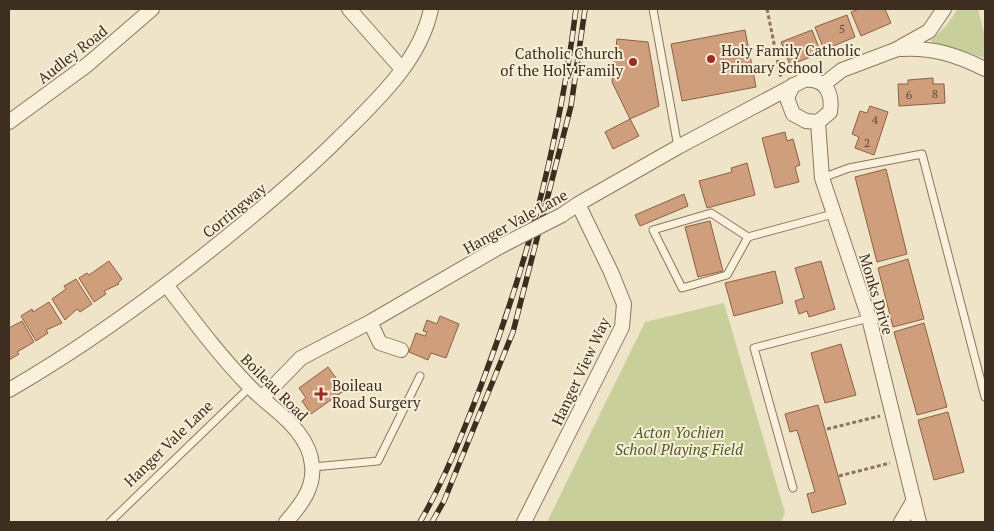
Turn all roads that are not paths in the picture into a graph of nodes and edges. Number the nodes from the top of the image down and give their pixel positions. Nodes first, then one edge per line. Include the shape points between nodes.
1 (152, 9) edge
2 (349, 9) edge
3 (431, 9) edge
4 (653, 9) edge
5 (944, 9) edge
6 (895, 50) junction
7 (402, 69) junction
8 (985, 69) edge
9 (824, 84) junction
10 (788, 91) junction
11 (9, 122) edge
12 (818, 122) junction
13 (678, 147) junction
14 (822, 178) junction
15 (578, 204) junction
16 (834, 214) junction
17 (748, 236) junction
18 (167, 286) junction
19 (869, 318) junction
20 (370, 322) junction
21 (401, 350) dead end
22 (420, 376) dead end
23 (250, 387) junction
24 (9, 390) edge
25 (985, 397) edge
26 (262, 398) junction
27 (312, 467) junction
28 (793, 488) dead end
29 (914, 500) junction
30 (110, 522) edge
31 (286, 522) edge
32 (524, 522) edge
33 (901, 522) edge
34 (919, 522) edge

1 - 11 street, Audley Road via 87,65
2 - 7 street
3 - 7 street, Corringway via 428,25
4 - 13 lane
5 - 6 street via 929,31
6 - 8 street via 922,48 959,55
6 - 9 street via 842,70
7 - 18 street, Corringway via 384,94 302,175
9 - 10 street via 809,79
9 - 12 street via 832,98 830,112
10 - 12 street via 792,114 806,121
10 - 13 street, Hanger Vale Lane
12 - 14 street, Monks Drive
13 - 15 street, Hanger Vale Lane
14 - 16 street, Monks Drive
14 - 25 lane via 849,168 922,154
15 - 20 street, Hanger Vale Lane, bridge
15 - 32 street, Hanger View Way via 624,304 622,327
16 - 17 lane
16 - 19 street, Monks Drive
17 - 17 lane via 711,213 653,230 682,288 727,275
18 - 23 street, Boileau Road
18 - 24 street, Corringway via 68,356
19 - 28 lane via 754,348
19 - 29 street, Monks Drive
20 - 21 street via 380,343
20 - 26 street, Hanger Vale Lane via 301,358
22 - 27 lane via 378,461
23 - 26 street, Boileau Road
23 - 30 lane, Hanger Vale Lane
26 - 27 street, Boileau Road via 296,429 305,442
27 - 31 street, Boileau Road via 311,485 302,504
29 - 33 street
29 - 34 street, Monks Drive

